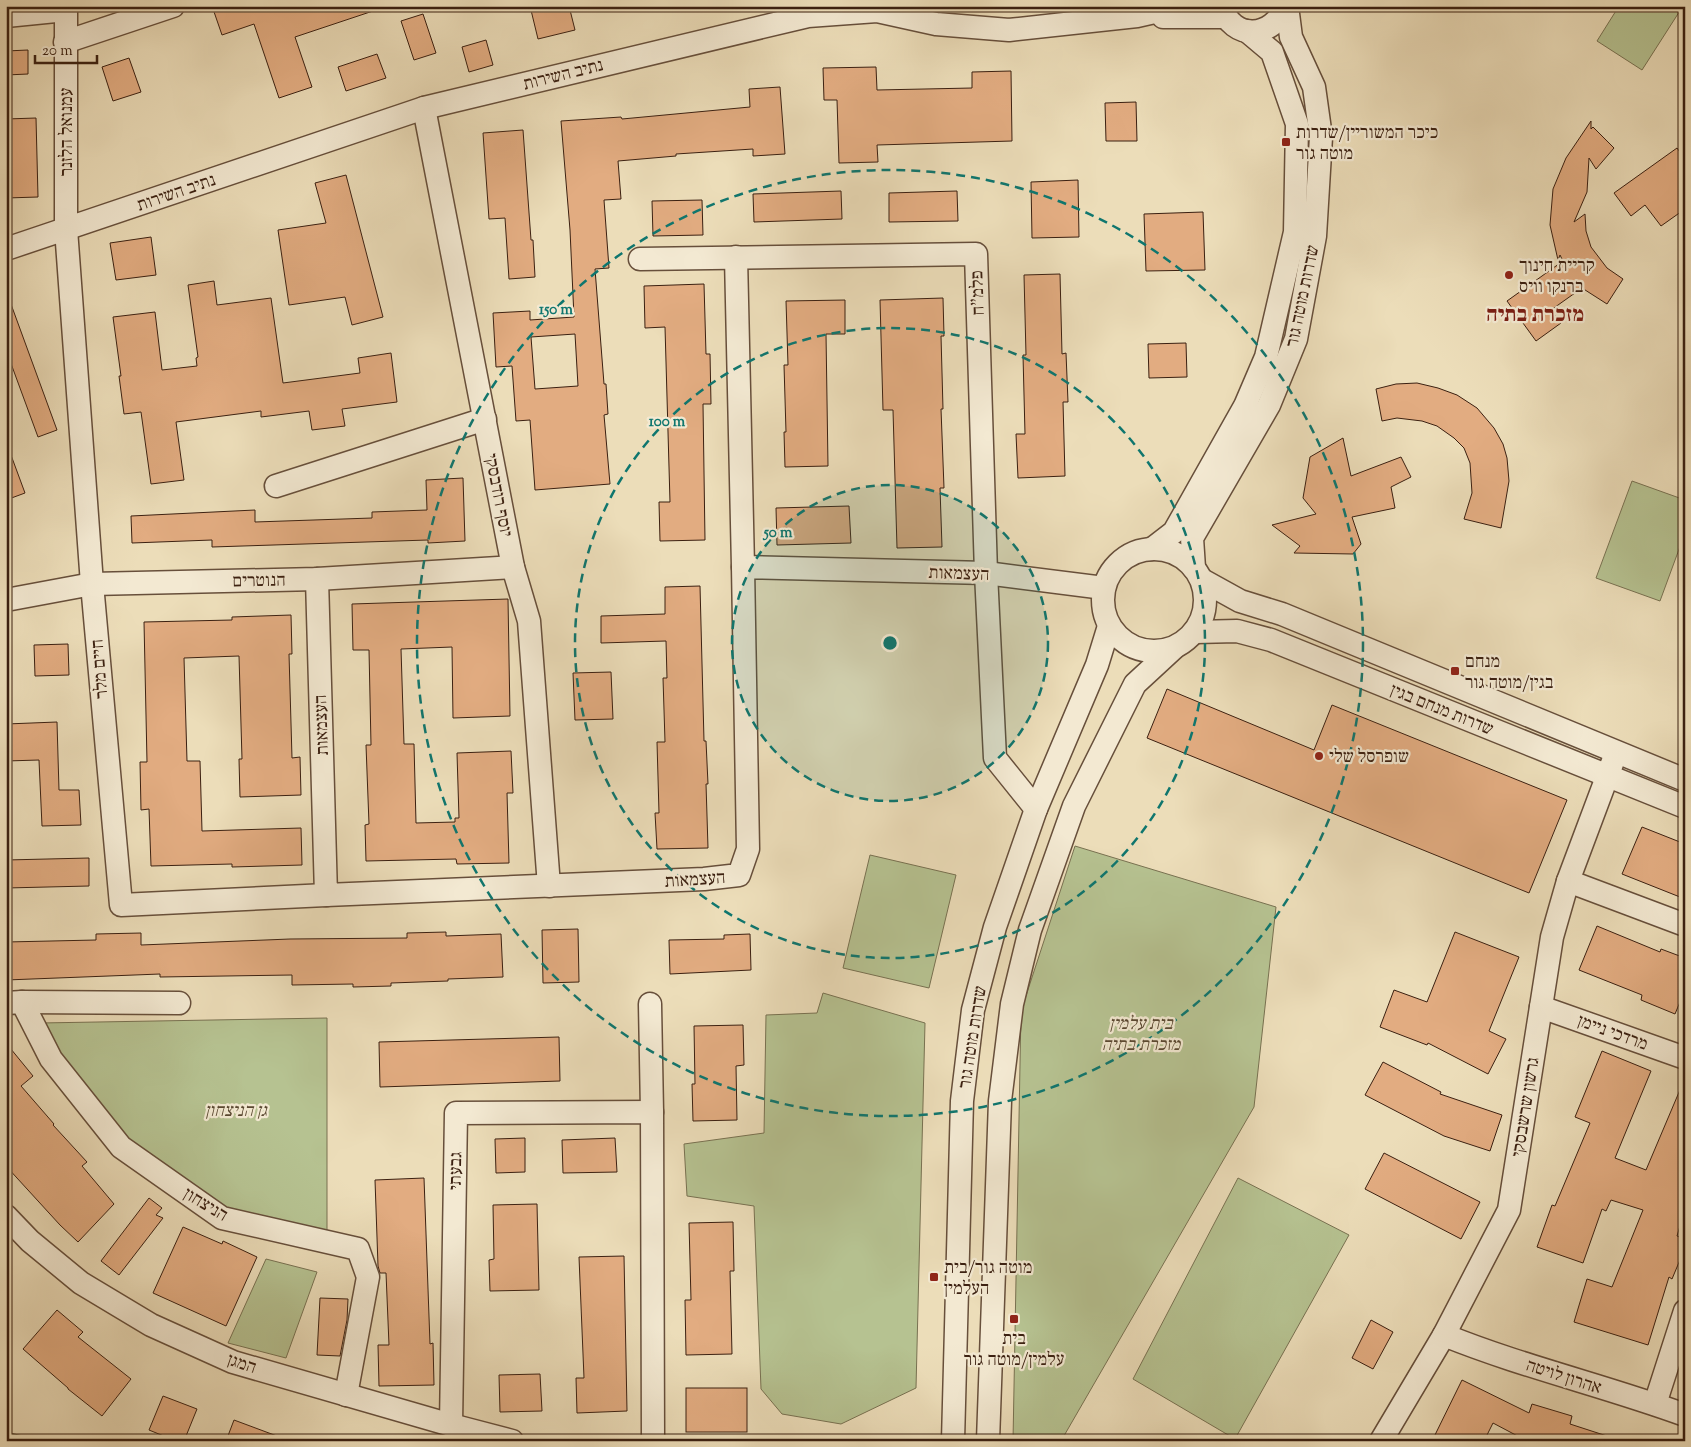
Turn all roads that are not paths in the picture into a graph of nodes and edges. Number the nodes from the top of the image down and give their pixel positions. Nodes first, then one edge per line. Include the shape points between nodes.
1 (172, 6) edge
2 (1181, 6) edge
3 (1287, 6) edge
4 (66, 8) edge
5 (877, 8) edge
6 (1223, 12) edge
7 (6, 16) edge
8 (1137, 16) junction
9 (1247, 31) junction
10 (66, 42) junction
11 (424, 108) junction
12 (66, 229) junction
13 (6, 248) edge
14 (736, 257) junction
15 (640, 260) dead end
16 (485, 419) junction
17 (276, 486) dead end
18 (1152, 549) junction
19 (513, 567) junction
20 (743, 567) junction
21 (986, 573) junction
22 (1198, 574) junction
23 (317, 579) junction
24 (92, 584) junction
25 (1104, 588) junction
26 (6, 600) edge
27 (1110, 626) junction
28 (1195, 632) junction
29 (1174, 648) junction
30 (1616, 752) junction
31 (1607, 775) junction
32 (1685, 780) edge
33 (1685, 807) edge
34 (1036, 810) junction
35 (1568, 881) junction
36 (549, 886) junction
37 (326, 896) junction
38 (1685, 924) edge
39 (14, 1002) edge
40 (179, 1004) dead end
41 (650, 1004) dead end
42 (1541, 1007) junction
43 (1685, 1058) edge
44 (652, 1112) junction
45 (6, 1216) edge
46 (1685, 1311) edge
47 (1444, 1335) junction
48 (346, 1395) junction
49 (1655, 1404) junction
50 (1685, 1415) edge
51 (452, 1425) junction
52 (512, 1441) edge
53 (653, 1441) edge
54 (953, 1441) edge
55 (988, 1441) edge
56 (1381, 1441) edge

1 - 10 street
2 - 8 street, נתיב השירות
3 - 9 street via 1273,26
3 - 22 street, שדרות מוטה גור via 1291,36 1314,87 1320,129 1315,236 1296,339 1269,405 1192,538
4 - 7 street
4 - 10 street, עמנואל הלזנר
5 - 8 street, נתיב השירות via 936,24 1009,30
5 - 11 street, נתיב השירות via 808,16
6 - 8 street, נתיב השירות
6 - 9 street, שדרות מוטה גור via 1233,25
9 - 18 street, שדרות מוטה גור via 1272,52 1297,124 1295,232 1266,357 1244,406 1174,532
10 - 12 street, עמנואל הלזנר
11 - 12 street, נתיב השירות
11 - 16 street, יוסף רודבסקי
12 - 13 street, נתיב השירות
12 - 24 street, חיים מלר
14 - 15 street, פלמ"ח
14 - 20 street
14 - 21 street, פלמ"ח via 976,254
16 - 17 street
16 - 19 street, יוסף רודבסקי
18 - 22 street via 1172,552
18 - 25 street via 1121,561
19 - 23 street, הנוטרים
19 - 36 street, יוסף רודבסקי via 529,621
20 - 21 street, העצמאות
20 - 36 street, העצמאות via 748,849 739,875
21 - 25 street, העצמאות
21 - 34 street via 995,758
22 - 28 street via 1206,598
22 - 30 street, שדרות מנחם בגין via 1240,600 1282,614
23 - 24 street, הנוטרים
23 - 37 street, העצמאות
24 - 26 street, הנוטרים
24 - 37 street, חיים מלר via 121,905
25 - 27 street via 1104,614
27 - 29 street via 1126,644 1138,649 1162,651
27 - 34 street, שדרות מוטה גור
28 - 29 street
28 - 31 street, שדרות מנחם בגין via 1236,631 1270,640
29 - 55 street, שדרות מוטה גור via 1135,684 1074,806 1030,930 1014,995 1000,1101
30 - 31 street, גרשון שרשבסקי
30 - 32 street, שדרות מנחם בגין
31 - 33 street, שדרות מנחם בגין
31 - 35 street, גרשון שרשבסקי
34 - 54 street, שדרות מוטה גור via 995,927 973,1010 962,1101
35 - 38 street
35 - 42 street, גרשון שרשבסקי via 1552,937
36 - 37 street, העצמאות
39 - 40 street, הניצחון
39 - 48 street, הניצחון via 51,1059 121,1147 222,1218 358,1249 368,1277
41 - 44 street
42 - 43 street, מרדכי ניימן
42 - 47 street, גרשון שרשבסקי via 1508,1210
44 - 51 street, גבעתי via 456,1113
44 - 53 street
45 - 48 street, המגן via 30,1241 81,1283 151,1325 233,1362
46 - 49 street
47 - 49 street, אהרון לויטה
47 - 56 street, גרשון שרשבסקי
48 - 51 street, המגן
49 - 50 street, אהרון לויטה
51 - 52 street, המגן

